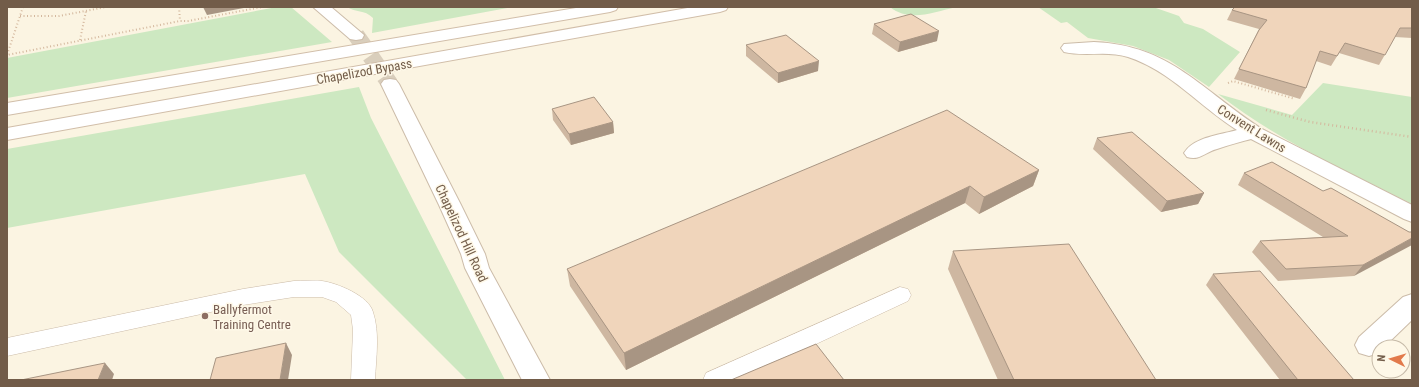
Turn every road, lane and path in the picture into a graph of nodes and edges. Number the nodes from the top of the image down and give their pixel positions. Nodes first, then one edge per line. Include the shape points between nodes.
1 (23, 7) edge
2 (106, 7) edge
3 (180, 7) edge
4 (262, 7) edge
5 (610, 7) edge
6 (720, 7) edge
7 (323, 8) edge
8 (86, 11) junction
9 (20, 16) junction
10 (180, 21) junction
11 (356, 35) tunnel mouth
12 (80, 40) junction
13 (1070, 48) dead end
14 (390, 84) tunnel mouth
15 (1201, 94) junction
16 (1295, 99) edge
17 (1260, 108) dead end
18 (7, 109) edge
19 (1254, 132) junction
20 (7, 134) edge
21 (1412, 137) edge
22 (1194, 153) dead end
23 (1412, 214) edge
24 (900, 295) dead end
25 (1412, 304) edge
26 (1369, 345) dead end
27 (7, 347) edge
28 (363, 380) edge
29 (536, 380) edge
30 (715, 380) edge

1 - 9 path
2 - 8 path
3 - 10 path
4 - 10 path
5 - 18 main road, Chapelizod Bypass
6 - 20 main road, Chapelizod Bypass
7 - 11 main road
8 - 9 path via 59,16
8 - 12 path
9 - 12 path via 7,55
10 - 12 path
13 - 15 main road, Convent Lawns via 1103,48 1134,53 1163,66
14 - 29 main road, Chapelizod Hill Road via 450,205 477,268
15 - 16 path via 1233,81
15 - 19 main road, Convent Lawns via 1225,114
17 - 21 path via 1310,122
19 - 22 main road via 1207,145
19 - 23 main road, Convent Lawns
24 - 30 lane
25 - 26 main road
27 - 28 lane via 243,297 294,289 323,288 344,296 362,311 365,330

